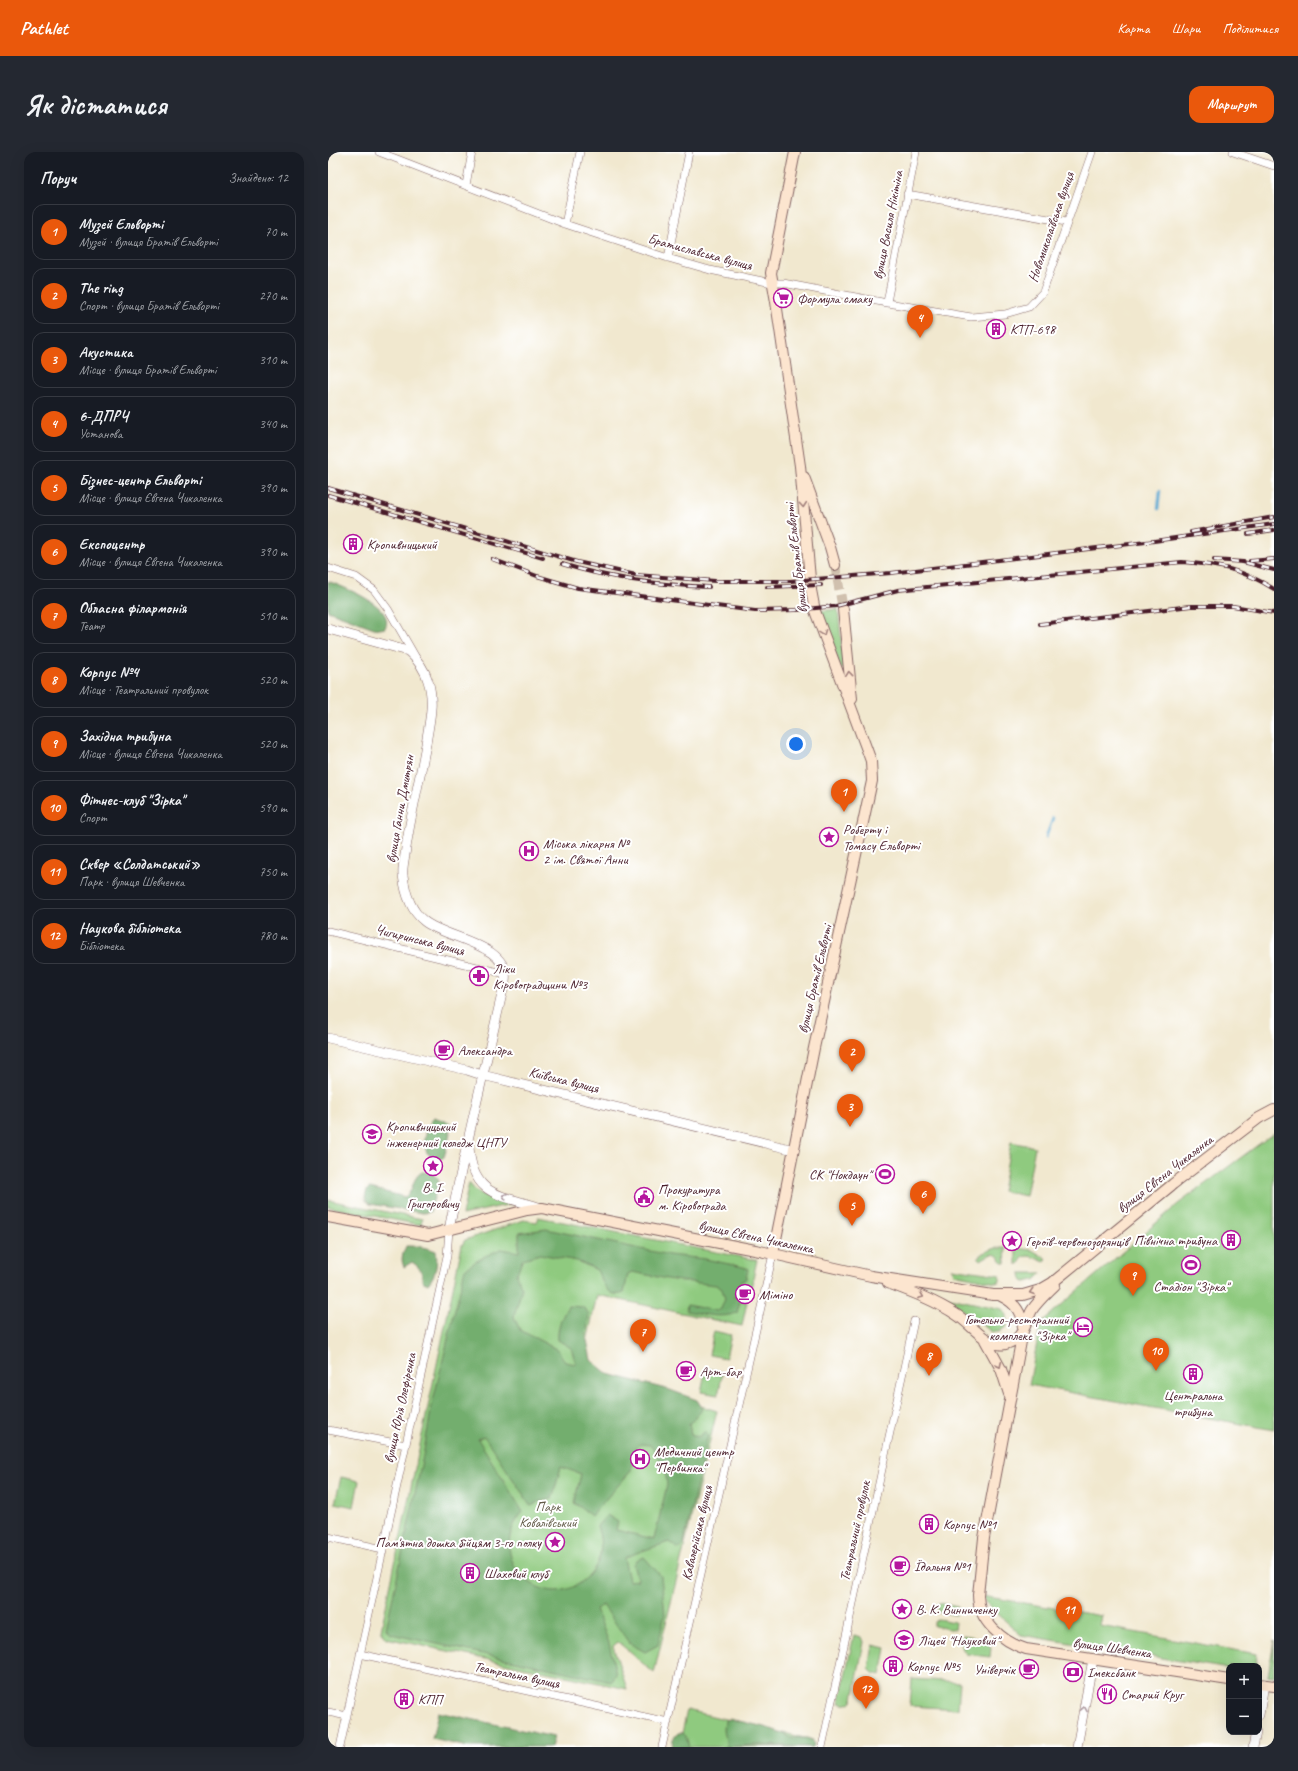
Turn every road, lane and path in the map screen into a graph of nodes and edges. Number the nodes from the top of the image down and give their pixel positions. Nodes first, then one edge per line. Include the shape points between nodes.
1 (378, 152) edge
2 (472, 152) edge
3 (580, 152) edge
4 (689, 152) edge
5 (795, 152) edge
6 (916, 152) edge
7 (1092, 152) edge
8 (1233, 152) edge
9 (1274, 166) edge
10 (466, 185) junction
11 (908, 194) junction
12 (1066, 222) junction
13 (565, 224) junction
14 (668, 258) junction
15 (772, 283) junction
16 (886, 302) junction
17 (1029, 307) joint
18 (800, 466) junction
19 (835, 565) tunnel mouth
20 (328, 568) edge
21 (843, 609) tunnel mouth
22 (328, 628) edge
23 (417, 661) junction
24 (853, 712) junction
25 (328, 930) edge
26 (506, 974) junction
27 (328, 1038) edge
28 (482, 1075) junction
29 (1274, 1110) edge
30 (469, 1135) junction
31 (794, 1150) junction
32 (542, 1208) junction
33 (328, 1217) edge
34 (449, 1230) junction
35 (773, 1254) junction
36 (1076, 1264) junction
37 (871, 1276) junction
38 (993, 1295) junction
39 (914, 1321) dead end
40 (1023, 1331) junction
41 (980, 1333) junction
42 (1009, 1400) junction
43 (328, 1430) edge
44 (406, 1445) junction
45 (328, 1537) edge
46 (383, 1549) junction
47 (360, 1654) junction
48 (1093, 1659) junction
49 (1226, 1680) edge
50 (1266, 1684) edge
51 (1262, 1702) edge
52 (328, 1712) edge
53 (347, 1716) junction
54 (668, 1722) junction
55 (1255, 1735) edge
56 (340, 1747) edge
57 (662, 1747) edge
58 (822, 1747) edge
59 (1077, 1747) edge
60 (1253, 1747) edge

1 - 10 street, Братиславська вулиця
2 - 10 street
3 - 13 street
4 - 14 street
5 - 15 main road, вулиця Братів Ельворті via 772,263
6 - 11 street, вулиця Василя Нікітіна
7 - 12 street, Новомиколаївська вулиця
8 - 9 street
10 - 13 street, Братиславська вулиця
11 - 12 street
11 - 16 street, вулиця Василя Нікітіна
12 - 17 street, Новомиколаївська вулиця via 1043,292
13 - 14 street, Братиславська вулиця
14 - 15 street, Братиславська вулиця
15 - 16 street, Братиславська вулиця
15 - 18 main road, вулиця Братів Ельворті
16 - 17 street, Братиславська вулиця via 972,317 1005,314
18 - 19 main road, вулиця Братів Ельворті
18 -> 24 main road, вулиця Братів Ельворті via 815,611
20 - 23 street via 356,577 374,590 388,608
24 -> 21 main road, вулиця Братів Ельворті
22 - 23 street, вулиця Ганни Дмитрян via 400,648 408,651
23 - 26 street, вулиця Ганни Дмитрян via 429,682 432,705 408,833 403,873 405,891 410,905 424,922 495,954
24 - 31 main road, вулиця Братів Ельворті via 871,761 872,781
25 - 26 street, Чигиринська вулиця
26 - 28 street
27 - 28 street, Київська вулиця
28 - 30 street, вулиця Юрія Олефіренка
28 - 31 street, Київська вулиця
29 - 36 main road, вулиця Євгена Чикаленка via 1259,1118 1201,1162
32 -> 30 street, вулиця Євгена Чикаленка via 486,1189 478,1181 471,1167
30 - 34 street, вулиця Юрія Олефіренка
31 - 35 main road, вулиця Братів Ельворті
32 - 34 main road, вулиця Євгена Чикаленка
32 - 35 main road, вулиця Євгена Чикаленка
33 - 34 main road, вулиця Євгена Чикаленка via 418,1235
34 - 44 street, вулиця Юрія Олефіренка via 447,1256
35 - 37 main road, вулиця Євгена Чикаленка
35 - 54 street, Кавалерійська вулиця
36 -> 38 main road, вулиця Євгена Чикаленка via 1040,1290 1023,1295
36 - 40 main road, вулиця Євгена Чикаленка via 1033,1309
37 - 38 main road, вулиця Євгена Чикаленка
37 -> 41 main road, вулиця Євгена Чикаленка via 927,1298
38 - 40 main road, вулиця Шевченка via 1005,1298 1016,1306 1022,1318
39 - 58 street, Театральний провулок
40 - 41 main road, вулиця Євгена Чикаленка via 1014,1340 1002,1345 990,1342
40 - 42 main road, вулиця Шевченка
41 -> 42 main road, вулиця Шевченка via 1002,1369
42 - 48 main road, вулиця Шевченка via 984,1538 978,1603 988,1623 1012,1644 1026,1649
43 - 44 street
44 - 46 street, вулиця Юрія Олефіренка
45 - 46 street
46 - 47 street, вулиця Юрія Олефіренка
47 - 53 street, вулиця Юрія Олефіренка
47 - 54 street, Театральна вулиця
48 - 49 main road, вулиця Шевченка
59 -> 48 street
50 - 51 street
52 - 53 street
53 - 56 street, вулиця Юрія Олефіренка
54 - 57 street, Кавалерійська вулиця
55 - 60 street

